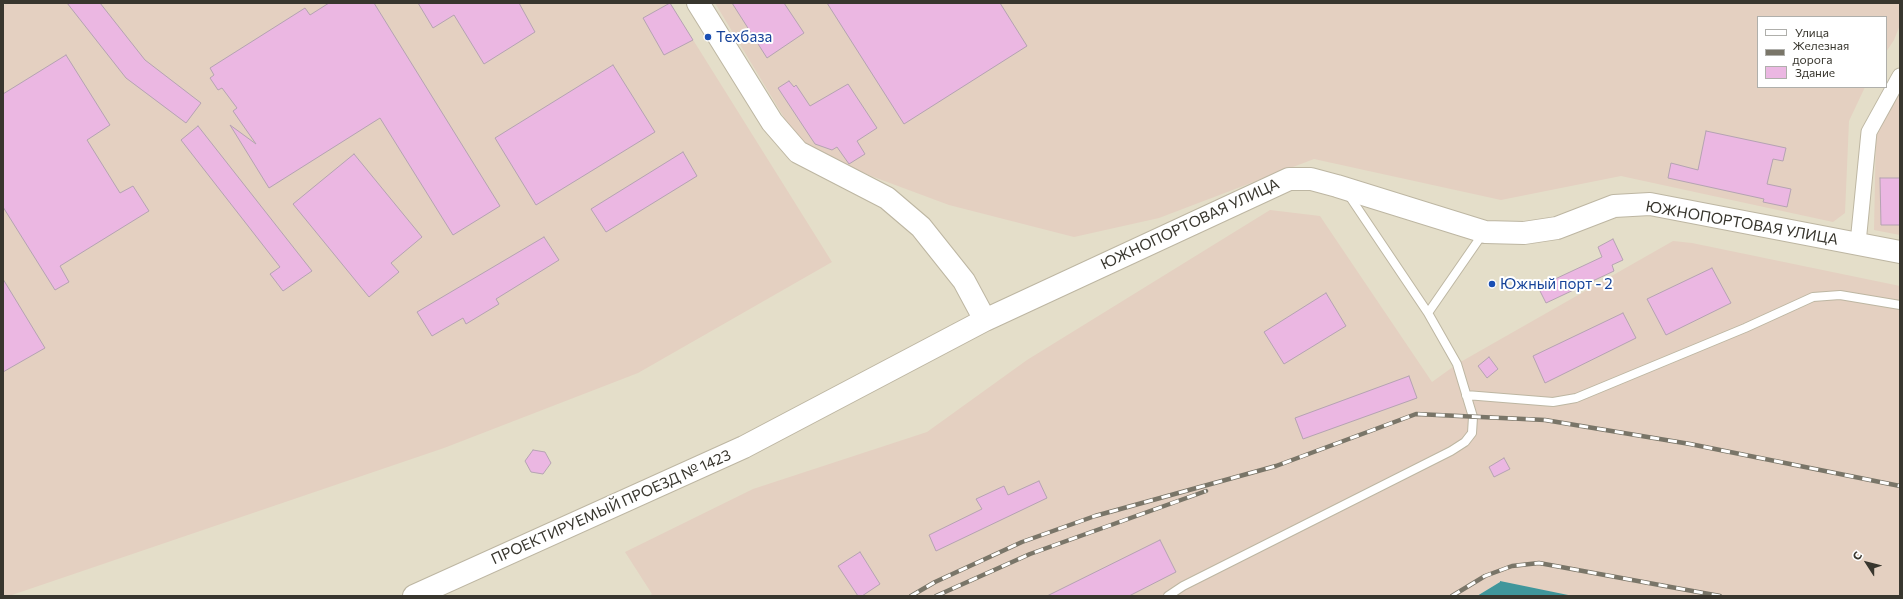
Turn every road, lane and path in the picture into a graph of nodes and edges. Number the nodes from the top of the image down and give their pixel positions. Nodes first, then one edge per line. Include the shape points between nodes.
1 (698, 3) edge
2 (1900, 76) edge
3 (1345, 189) junction
4 (1485, 232) junction
5 (1858, 243) junction
6 (1900, 252) edge
7 (1900, 305) edge
8 (1428, 313) junction
9 (985, 320) junction
10 (1466, 396) junction
11 (807, 415) joint
12 (414, 596) edge
13 (1168, 596) edge

1 - 9 main road via 772,122 798,152 887,198 922,227 964,281
2 - 5 street via 1869,132
3 - 4 main road, ЮЖНОПОРТОВАЯ УЛИЦА
3 - 8 lane
3 - 9 main road, ЮЖНОПОРТОВАЯ УЛИЦА via 1311,179 1289,179
4 - 5 main road, ЮЖНОПОРТОВАЯ УЛИЦА via 1524,233 1557,228 1614,206 1650,204
4 - 8 lane
5 - 6 main road, ЮЖНОПОРТОВАЯ УЛИЦА
7 - 10 lane via 1840,295 1813,297 1576,398 1553,402
8 - 10 lane via 1457,364
9 - 11 main road, ЮЖНОПОРТОВАЯ УЛИЦА
10 - 13 lane via 1473,417 1472,433 1465,442
11 - 12 main road, ПРОЕКТИРУЕМЫЙ ПРОЕЗД № 1423 via 744,447

